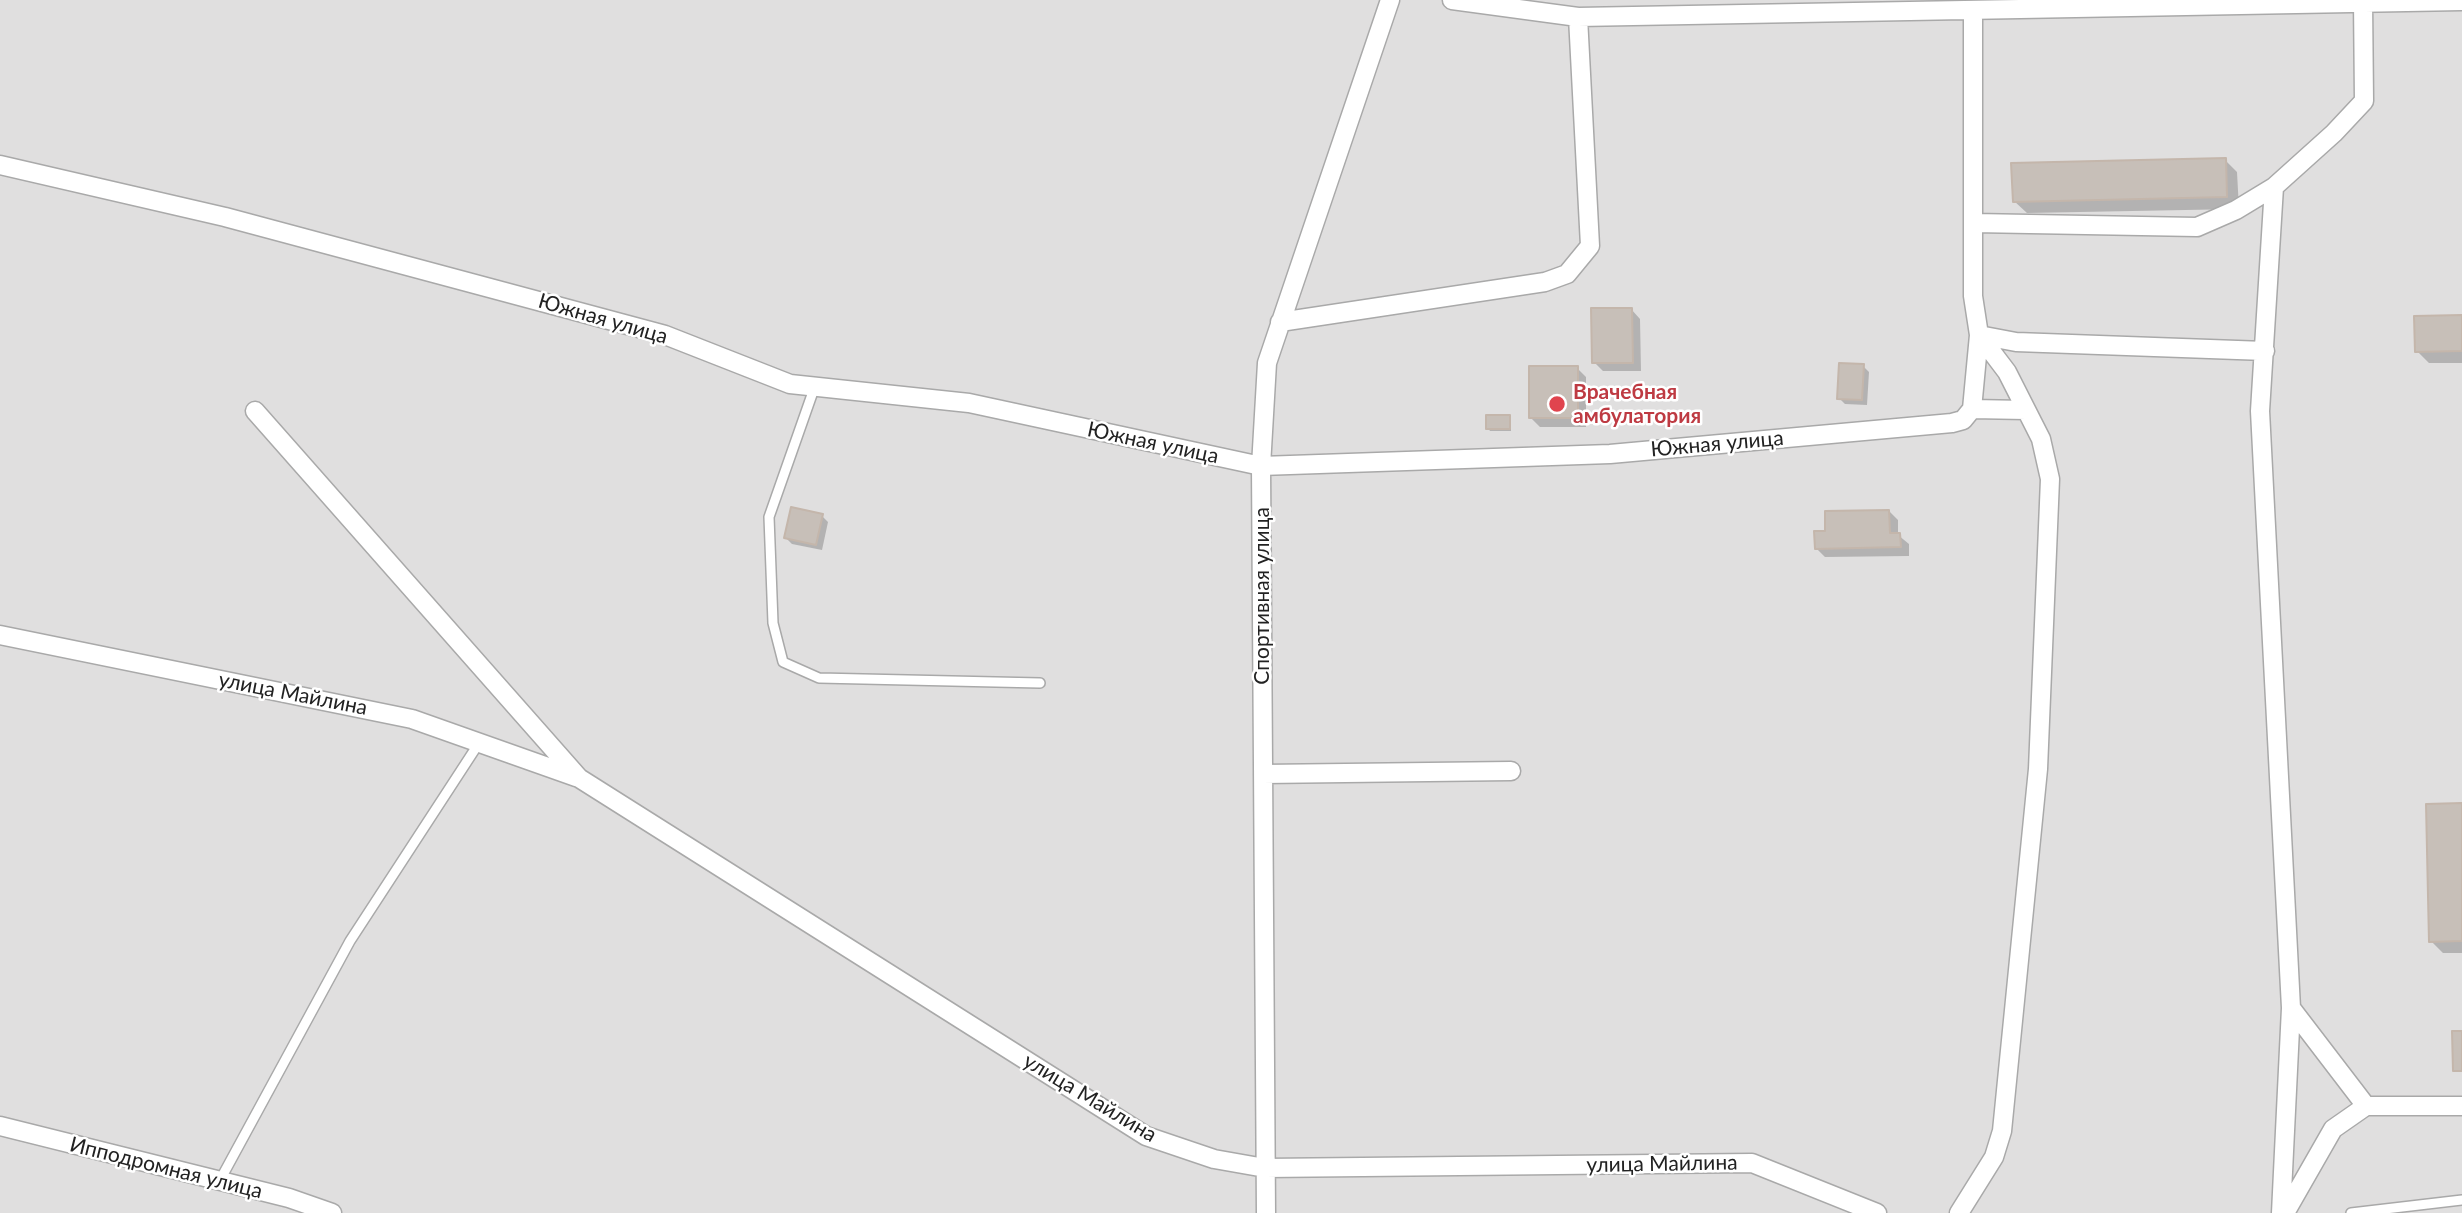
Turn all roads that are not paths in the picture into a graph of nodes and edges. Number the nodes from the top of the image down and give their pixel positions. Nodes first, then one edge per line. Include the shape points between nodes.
1 (1390, 0) edge
2 (1452, 0) edge
3 (2363, 1) edge
4 (2462, 1) edge
5 (2216, 3) edge
6 (1973, 10) junction
7 (1578, 17) junction
8 (0, 165) edge
9 (2274, 187) junction
10 (1974, 223) junction
11 (1280, 322) junction
12 (1979, 335) junction
13 (2265, 351) junction
14 (815, 386) junction
15 (1972, 409) junction
16 (2026, 410) junction
17 (255, 411) dead end
18 (1261, 466) junction
19 (0, 635) edge
20 (1040, 683) dead end
21 (480, 743) junction
22 (1511, 771) dead end
23 (1263, 774) junction
24 (579, 778) junction
25 (2291, 1008) junction
26 (2366, 1106) junction
27 (2462, 1106) edge
28 (0, 1126) edge
29 (1265, 1168) junction
30 (219, 1182) junction
31 (2462, 1200) edge
32 (331, 1213) edge
33 (1266, 1213) edge
34 (1877, 1213) edge
35 (1959, 1213) edge
36 (2283, 1213) edge
37 (2351, 1213) edge

1 - 11 street, Спортивная улица
2 - 7 street
3 - 4 street
3 - 5 street
3 - 9 street via 2364,101
5 - 6 street
6 - 7 street
6 - 10 street
7 - 11 street via 1590,246 1567,274 1545,282
8 - 14 street, Южная улица via 225,217 664,335 790,384
9 - 10 street via 2197,227
9 - 13 street
10 - 12 street via 1973,296
11 - 18 street, Спортивная улица via 1267,363
12 - 13 street via 2016,342
12 - 15 street
12 - 16 street via 2007,372
13 - 25 street via 2260,411
14 - 18 street, Южная улица via 969,403
14 - 20 lane via 769,517 773,623 783,662 818,678
15 - 16 street
15 - 18 street, Южная улица via 1963,420 1952,423 1610,454
16 - 35 street via 2041,439 2050,479 2038,769 2002,1131 1994,1157
17 - 24 street, улица Майлина
18 - 23 street, Спортивная улица
19 - 21 street, улица Майлина via 412,719
21 - 24 street, улица Майлина
21 - 30 lane via 350,941
22 - 23 street
23 - 29 street, Спортивная улица
24 - 29 street, улица Майлина via 1146,1136 1214,1159
25 - 26 street
25 - 36 street
26 - 27 street
26 - 36 street via 2333,1129
28 - 30 street, Ипподромная улица
29 - 33 street, Спортивная улица
29 - 34 street, улица Майлина via 1752,1163
30 - 32 street, Ипподромная улица
31 - 37 lane

